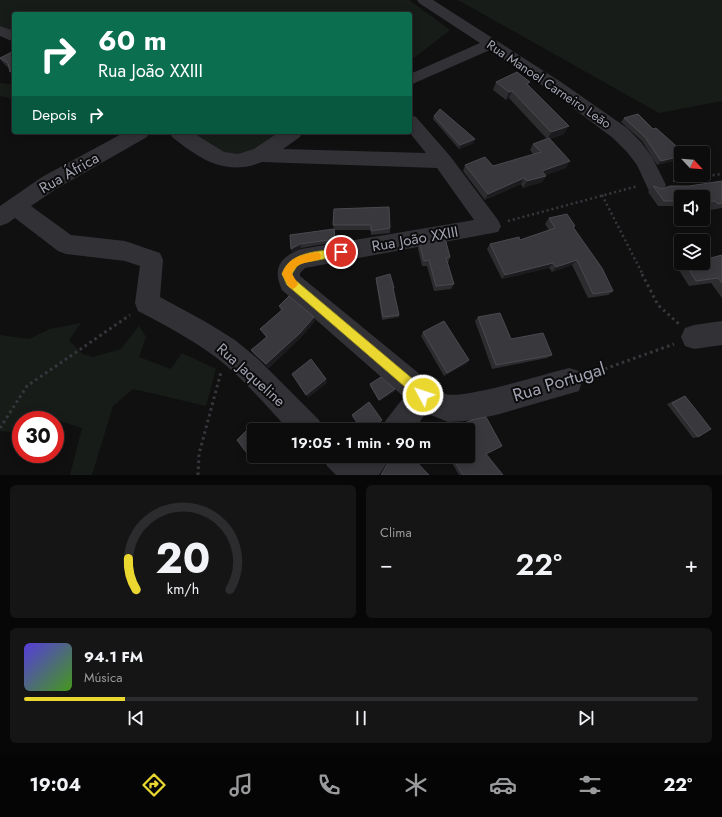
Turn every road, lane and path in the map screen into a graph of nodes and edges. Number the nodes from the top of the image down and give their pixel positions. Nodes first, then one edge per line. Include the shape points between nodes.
1 (424, 0) edge
2 (0, 30) edge
3 (12, 36) edge
4 (490, 44) junction
5 (412, 79) edge
6 (412, 123) edge
7 (136, 134) edge
8 (182, 134) edge
9 (290, 134) edge
10 (259, 155) junction
11 (443, 161) junction
12 (722, 174) edge
13 (656, 185) junction
14 (602, 196) junction
15 (7, 212) edge
16 (490, 226) junction
17 (147, 303) junction
18 (722, 333) edge
19 (694, 338) junction
20 (226, 350) junction
21 (569, 381) joint
22 (423, 395) junction
23 (302, 423) edge
24 (401, 423) edge
25 (0, 428) edge
26 (345, 463) edge
27 (369, 463) edge
28 (198, 475) edge
29 (360, 475) edge

1 - 4 street, Rua Manoel Carneiro Leão
2 - 3 street
4 - 5 street
4 - 13 street, Rua Manoel Carneiro Leão via 555,86 620,133 645,162
6 - 11 street
7 - 15 street, Rua África via 49,183
8 - 10 street via 206,151 230,162
9 - 10 street
10 - 11 street
11 - 16 street
12 - 13 path
13 - 14 path via 636,186
14 - 16 path
14 - 19 path via 658,305
15 - 17 street via 66,244 125,251 152,260
16 - 22 street, Rua João XXIII via 301,259 294,263 287,274 290,282 298,290
17 - 20 street, Rua Jaqueline via 190,326
17 - 25 path via 27,386
18 - 19 street
19 - 21 path, Rua Portugal
20 - 23 street, Rua Jaqueline via 270,389
20 - 28 path via 199,454
21 - 22 street, Rua Portugal via 465,407 440,406
22 - 24 street
26 - 29 street
27 - 29 street

